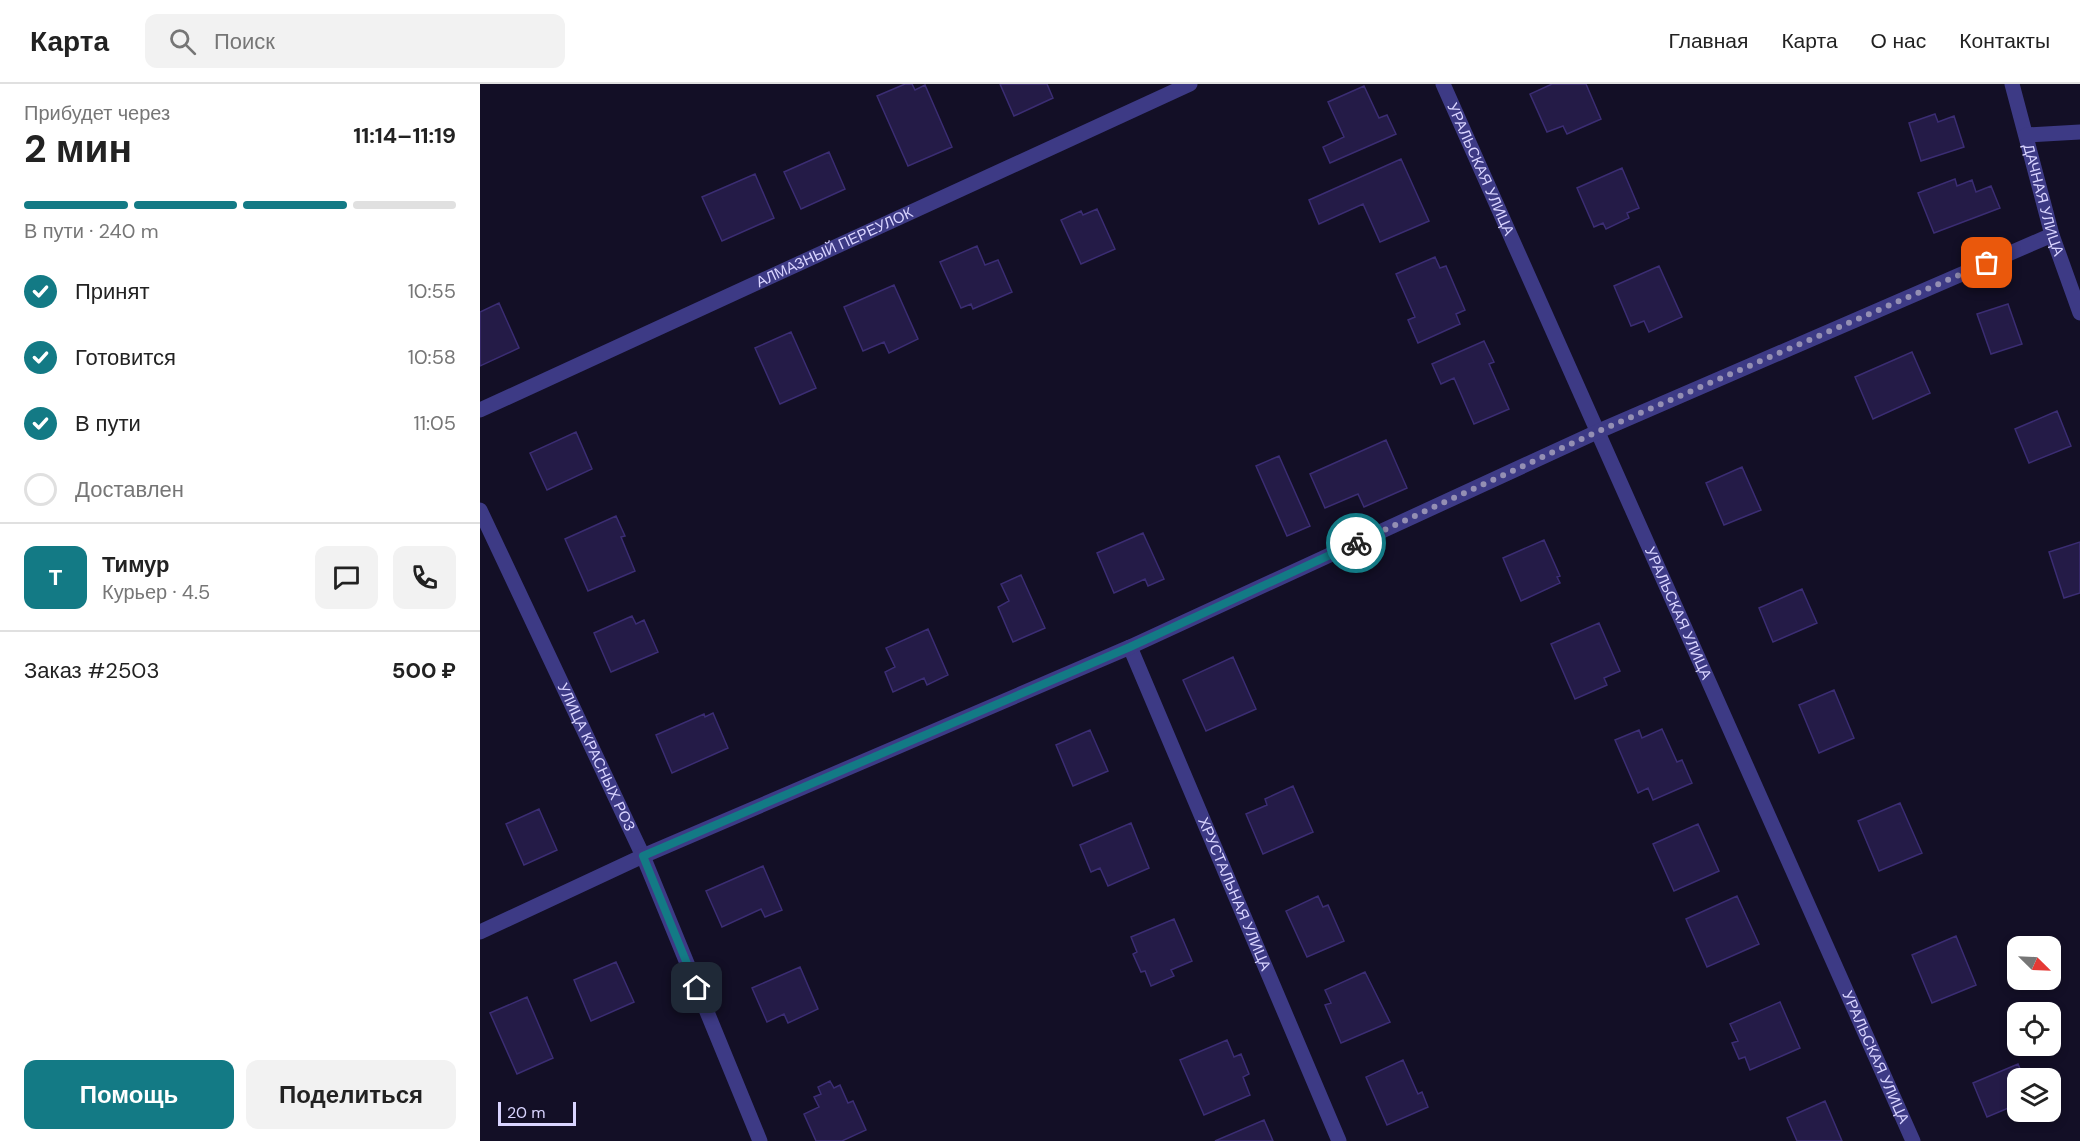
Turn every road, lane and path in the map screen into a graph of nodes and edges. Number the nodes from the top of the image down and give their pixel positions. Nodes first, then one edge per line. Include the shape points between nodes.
1 (1190, 84) edge
2 (1443, 84) edge
3 (2012, 84) edge
4 (2080, 132) edge
5 (2026, 135) junction
6 (2052, 235) junction
7 (2080, 313) edge
8 (480, 410) edge
9 (1599, 431) junction
10 (480, 510) edge
11 (1130, 647) junction
12 (643, 856) junction
13 (480, 932) edge
14 (760, 1141) edge
15 (1339, 1141) edge
16 (1913, 1141) edge

1 - 8 street, АЛМАЗНЫЙ ПЕРЕУЛОК
2 - 9 street, УРАЛЬСКАЯ УЛИЦА
3 - 5 street, ДАЧНАЯ УЛИЦА
4 - 5 street
5 - 6 street, ДАЧНАЯ УЛИЦА
6 - 7 street, ДАЧНАЯ УЛИЦА
6 - 9 street
9 - 11 street
9 - 16 street, УРАЛЬСКАЯ УЛИЦА
10 - 12 street, УЛИЦА КРАСНЫХ РОЗ
11 - 12 street
11 - 15 street, ХРУСТАЛЬНАЯ УЛИЦА
12 - 13 street
12 - 14 street, УЛИЦА КРАСНЫХ РОЗ

